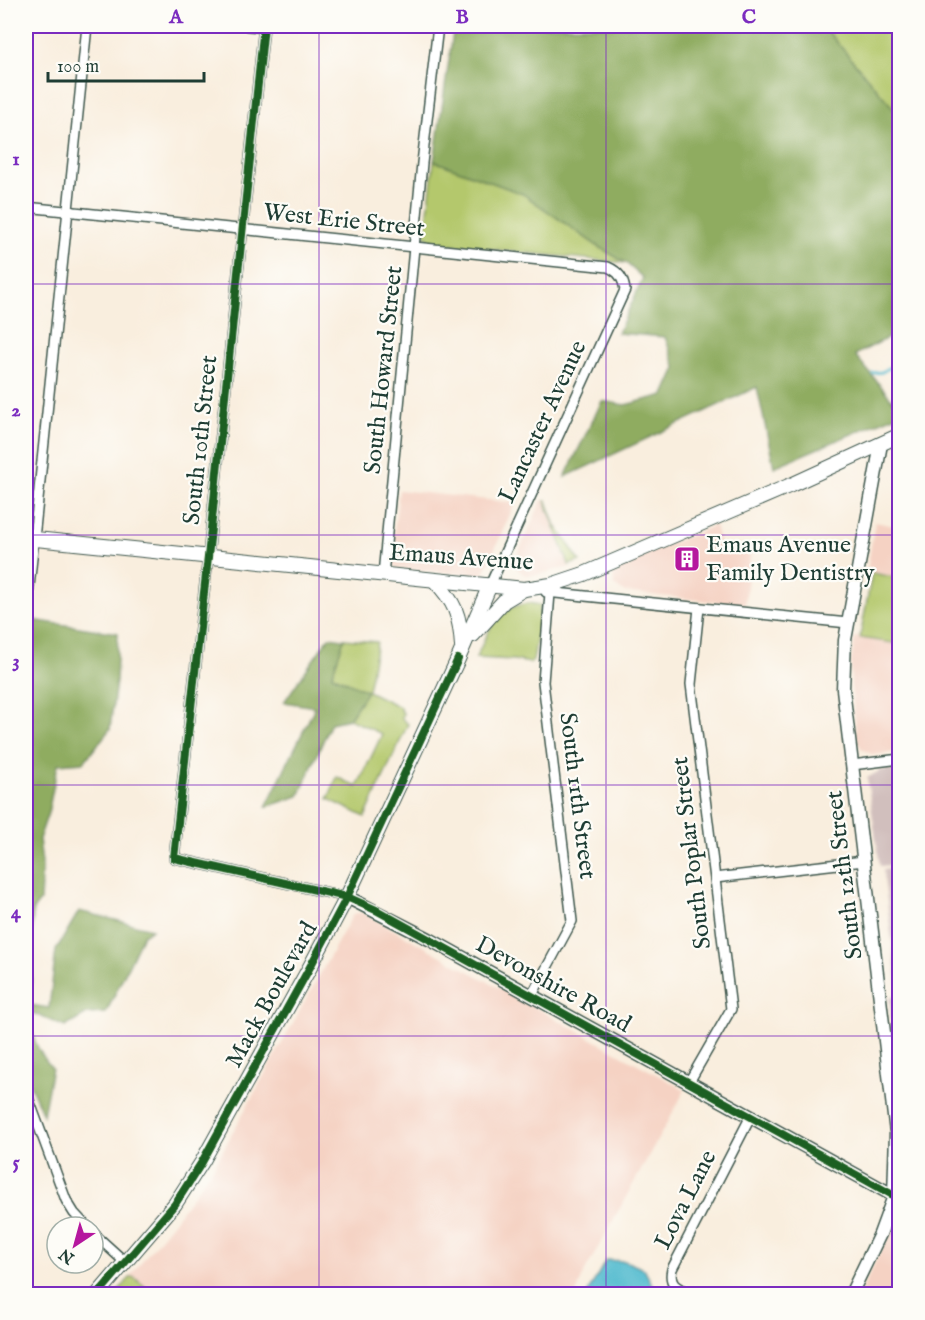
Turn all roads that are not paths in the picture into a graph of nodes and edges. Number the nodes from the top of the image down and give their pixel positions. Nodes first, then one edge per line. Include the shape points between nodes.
1 (87, 26) edge
2 (248, 26) edge
3 (264, 26) edge
4 (438, 26) edge
5 (26, 207) edge
6 (68, 211) junction
7 (242, 230) junction
8 (416, 249) junction
9 (620, 274) joint
10 (900, 435) edge
11 (881, 444) junction
12 (29, 538) edge
13 (208, 557) junction
14 (383, 575) junction
15 (434, 580) junction
16 (490, 585) junction
17 (524, 589) junction
18 (550, 592) junction
19 (699, 608) junction
20 (26, 616) edge
21 (848, 623) junction
22 (462, 648) junction
23 (900, 759) edge
24 (852, 765) junction
25 (174, 858) joint
26 (864, 861) junction
27 (715, 878) junction
28 (346, 897) junction
29 (532, 995) junction
30 (689, 1082) junction
31 (26, 1092) edge
32 (751, 1116) junction
33 (897, 1197) edge
34 (76, 1215) edge
35 (105, 1244) edge
36 (125, 1262) junction
37 (98, 1294) edge
38 (692, 1294) edge
39 (851, 1294) edge

1 - 6 street
2 - 3 street
3 - 7 street, South 10th Street
4 - 8 street, South Howard Street
5 - 6 street, West Erie Street
6 - 7 street, West Erie Street
6 - 12 street
7 - 8 street, West Erie Street
7 - 13 street, South 10th Street
8 - 9 street, West Erie Street via 608,267
8 - 14 street, South Howard Street
9 - 16 street, Lancaster Avenue via 625,290
10 - 11 main road, Emaus Avenue
11 - 17 main road, Emaus Avenue via 584,574
11 - 21 street, South 12th Street
12 - 13 main road, Emaus Avenue
12 - 20 street
13 - 14 main road, Emaus Avenue
13 - 25 street, South 10th Street
14 - 15 main road, Emaus Avenue
15 - 16 main road, Emaus Avenue
15 - 22 main road via 457,609
16 - 17 main road, Emaus Avenue
16 - 22 main road, Mack Boulevard
17 - 18 street
17 - 22 main road via 504,602
18 - 19 street
18 - 29 street, South 11th Street via 543,682 572,921
19 - 21 street
19 - 27 street, South Poplar Street via 691,684
21 - 24 street, South 12th Street via 843,689
22 - 28 main road, Mack Boulevard
23 - 24 street
24 - 26 street, South 12th Street
25 - 28 street, Devonshire Road
26 - 27 street
26 - 33 street, South 12th Street via 896,1133
27 - 30 street, South Poplar Street via 731,1009
28 - 29 street, Devonshire Road
28 - 36 main road, Mack Boulevard via 202,1162 175,1204
29 - 30 street, Devonshire Road
30 - 32 street, Devonshire Road
31 - 34 street via 66,1200
32 - 33 street, Devonshire Road
32 - 38 street, Lova Lane via 672,1269 673,1283
33 - 39 street, South 12th Street
35 - 36 street
36 - 37 main road, Mack Boulevard

